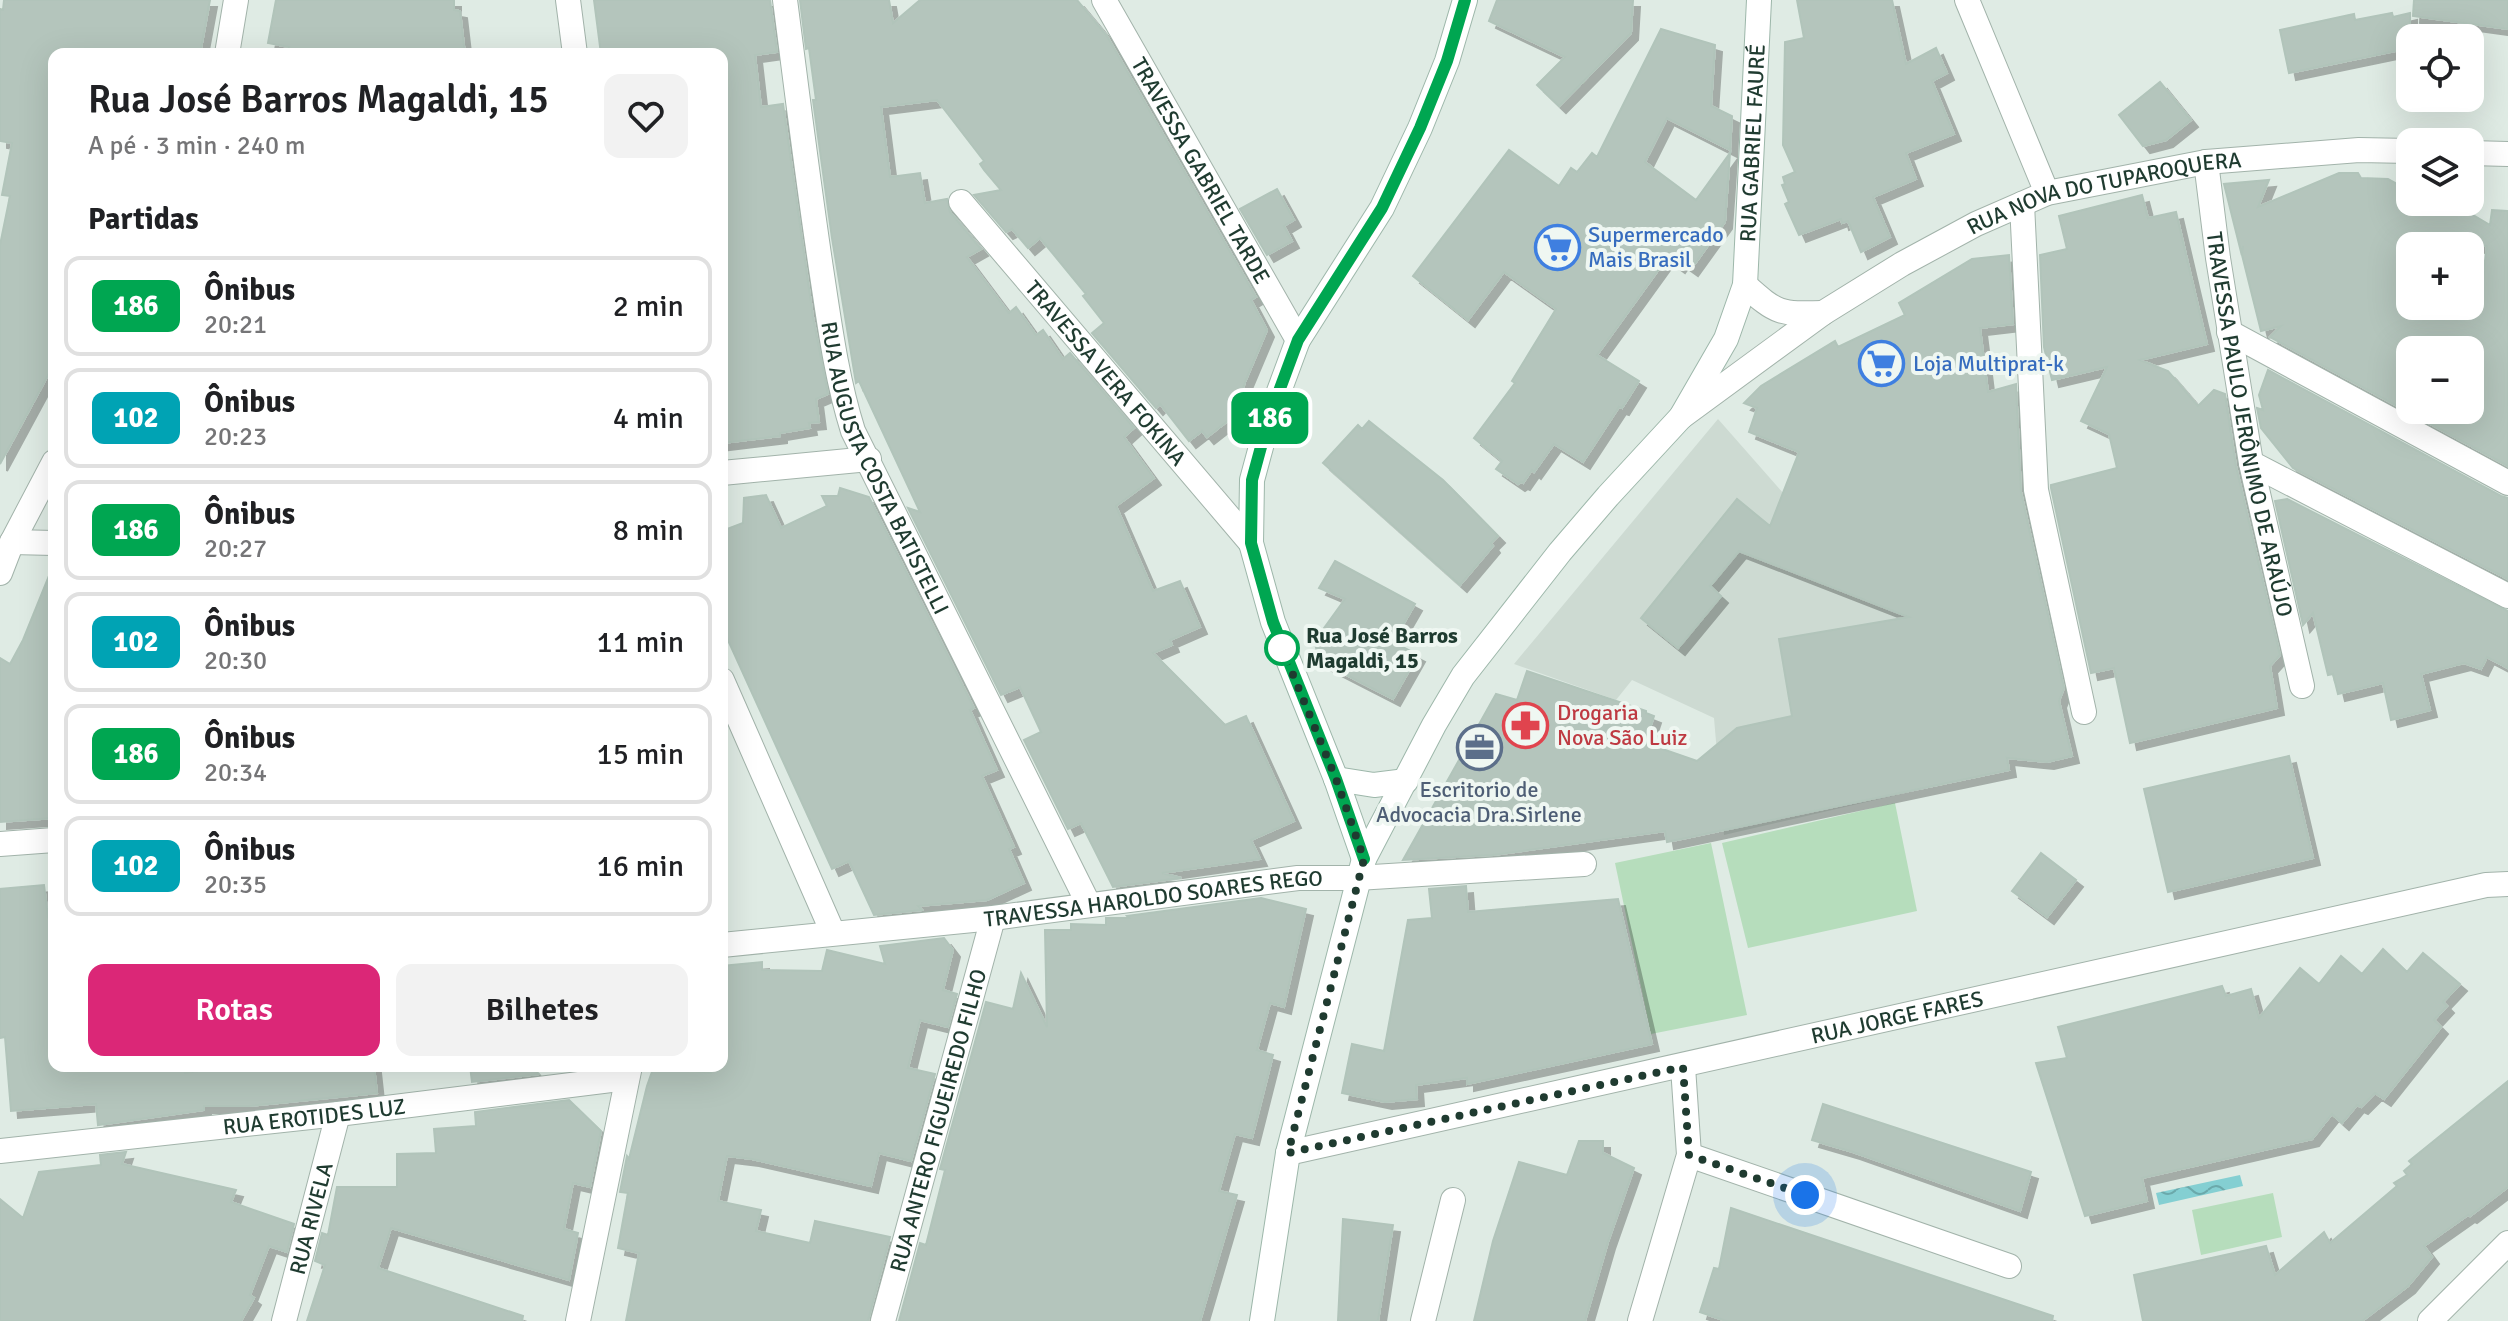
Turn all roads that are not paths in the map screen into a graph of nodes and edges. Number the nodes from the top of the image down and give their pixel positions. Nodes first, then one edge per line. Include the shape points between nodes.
1 (236, 0) edge
2 (568, 0) edge
3 (785, 0) edge
4 (1104, 0) edge
5 (1465, 0) edge
6 (1759, 0) edge
7 (1967, 0) edge
8 (228, 48) edge
9 (574, 48) edge
10 (2396, 151) edge
11 (2484, 153) edge
12 (2508, 154) edge
13 (2206, 162) junction
14 (2047, 193) junction
15 (961, 202) dead end
16 (2022, 204) junction
17 (1745, 285) junction
18 (1823, 313) junction
19 (2229, 332) junction
20 (1298, 340) junction
21 (1681, 417) junction
22 (869, 459) junction
23 (2251, 463) junction
24 (728, 472) edge
25 (48, 473) edge
26 (2508, 483) edge
27 (12, 542) junction
28 (48, 543) edge
29 (1251, 543) junction
30 (0, 573) edge
31 (2508, 596) edge
32 (2302, 686) dead end
33 (728, 694) edge
34 (2084, 712) dead end
35 (1336, 779) junction
36 (1406, 781) junction
37 (48, 840) edge
38 (0, 844) edge
39 (1584, 864) dead end
40 (1361, 868) junction
41 (2508, 884) edge
42 (1089, 905) junction
43 (993, 918) junction
44 (833, 933) junction
45 (728, 944) edge
46 (1683, 1067) junction
47 (628, 1072) edge
48 (338, 1114) junction
49 (0, 1151) edge
50 (1288, 1153) junction
51 (1689, 1155) junction
52 (1453, 1200) dead end
53 (2508, 1243) edge
54 (2009, 1266) dead end
55 (1266, 1294) junction
56 (284, 1321) edge
57 (578, 1321) edge
58 (883, 1321) edge
59 (1250, 1321) edge
60 (1262, 1321) edge
61 (1423, 1321) edge
62 (1640, 1321) edge
63 (2430, 1321) edge

1 - 8 street
2 - 9 street
3 - 22 street, RUA AUGUSTA COSTA BATISTELLI via 841,392
4 - 20 street, TRAVESSA GABRIEL TARDE
5 - 20 street via 1447,61 1382,208
6 - 17 street, RUA GABRIEL FAURÉ
7 - 14 street
10 - 13 street, RUA NOVA DO TUPAROQUERA
11 - 12 street
13 - 14 street, RUA NOVA DO TUPAROQUERA
13 - 19 street, TRAVESSA PAULO JERÔNIMO DE ARAÚJO
14 - 16 street, RUA NOVA DO TUPAROQUERA
15 - 29 street, TRAVESSA VERA FOKINA
16 - 18 street, RUA NOVA DO TUPAROQUERA via 1902,264
16 - 34 street via 2036,490
17 - 18 street via 1778,312
17 - 21 street, RUA NOVA DO TUPAROQUERA via 1726,339
18 - 21 street, RUA NOVA DO TUPAROQUERA
19 - 23 street, TRAVESSA PAULO JERÔNIMO DE ARAÚJO
19 - 26 street
20 - 29 street via 1252,480
21 - 36 street, RUA NOVA DO TUPAROQUERA via 1560,552 1463,676
22 - 24 street
22 - 42 street, RUA AUGUSTA COSTA BATISTELLI
23 - 31 street
23 - 32 street, TRAVESSA PAULO JERÔNIMO DE ARAÚJO
25 - 27 street
27 - 28 street
27 - 30 street
29 - 35 street via 1273,622
33 - 44 street
35 - 36 street via 1374,785
35 - 40 street
36 - 40 street, RUA NOVA DO TUPAROQUERA
37 - 38 street
39 - 40 street, TRAVESSA HAROLDO SOARES REGO
40 - 42 street, TRAVESSA HAROLDO SOARES REGO
40 - 50 street, RUA NOVA DO TUPAROQUERA
41 - 46 street, RUA JORGE FARES via 2471,888
42 - 43 street, TRAVESSA HAROLDO SOARES REGO
43 - 44 street, TRAVESSA HAROLDO SOARES REGO
43 - 58 street, RUA ANTERO FIGUEIREDO FILHO
44 - 45 street, TRAVESSA HAROLDO SOARES REGO
46 - 50 street, RUA JORGE FARES
46 - 51 street
47 - 48 street, RUA EROTIDES LUZ
47 - 57 street
48 - 49 street, RUA EROTIDES LUZ
48 - 56 street, RUA RIVELA
50 - 55 street, RUA NOVA DO TUPAROQUERA
51 - 54 street
51 - 62 street
52 - 61 street
53 - 63 street
55 - 59 street
55 - 60 street, RUA NOVA DO TUPAROQUERA

